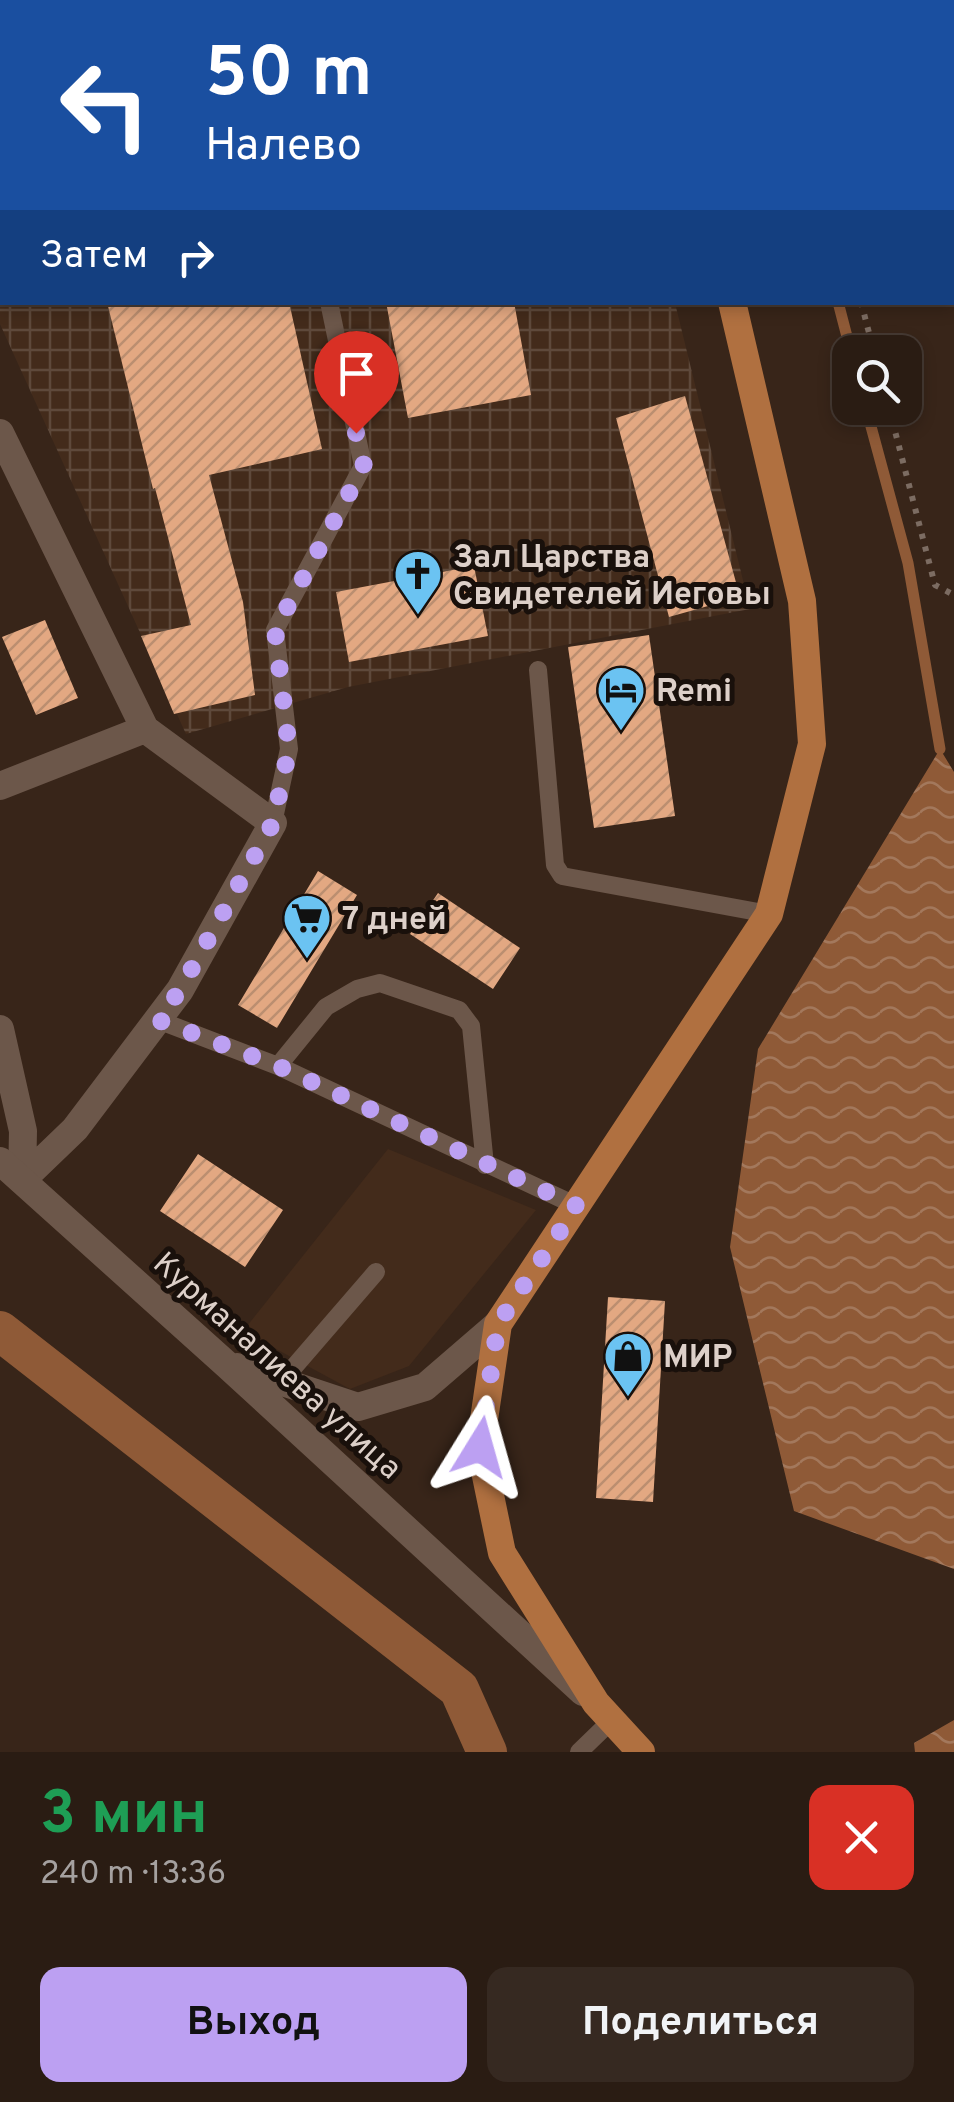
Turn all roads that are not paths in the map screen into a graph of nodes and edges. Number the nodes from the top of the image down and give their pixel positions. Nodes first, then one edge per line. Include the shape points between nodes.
1 (330, 305) edge
2 (733, 305) edge
3 (0, 433) edge
4 (538, 670) dead end
5 (145, 729) junction
6 (0, 786) edge
7 (273, 823) junction
8 (769, 914) junction
9 (158, 1020) junction
10 (0, 1029) edge
11 (278, 1066) junction
12 (485, 1164) junction
13 (8, 1170) edge
14 (577, 1206) junction
15 (376, 1272) dead end
16 (498, 1324) junction
17 (226, 1364) junction
18 (281, 1382) junction
19 (604, 1712) junction
20 (579, 1752) edge
21 (641, 1752) edge

1 - 7 lane via 364,466 275,630 289,749
2 - 8 main road via 802,601 812,744
3 - 5 street
4 - 8 lane via 555,865 562,876
5 - 6 street
5 - 7 street
7 - 9 street
8 - 14 main road
9 - 11 lane
9 - 13 street via 75,1129
10 - 13 street via 22,1131
11 - 12 lane
11 - 12 lane via 326,1008 357,989 380,983 459,1010 471,1026
12 - 14 lane
13 - 17 street, Курманалиева улица
14 - 16 main road
15 - 18 lane
16 - 18 street via 425,1387 358,1407
16 - 19 main road via 480,1447 502,1553
17 - 18 street
17 - 19 street, Курманалиева улица
19 - 20 lane
19 - 21 main road

